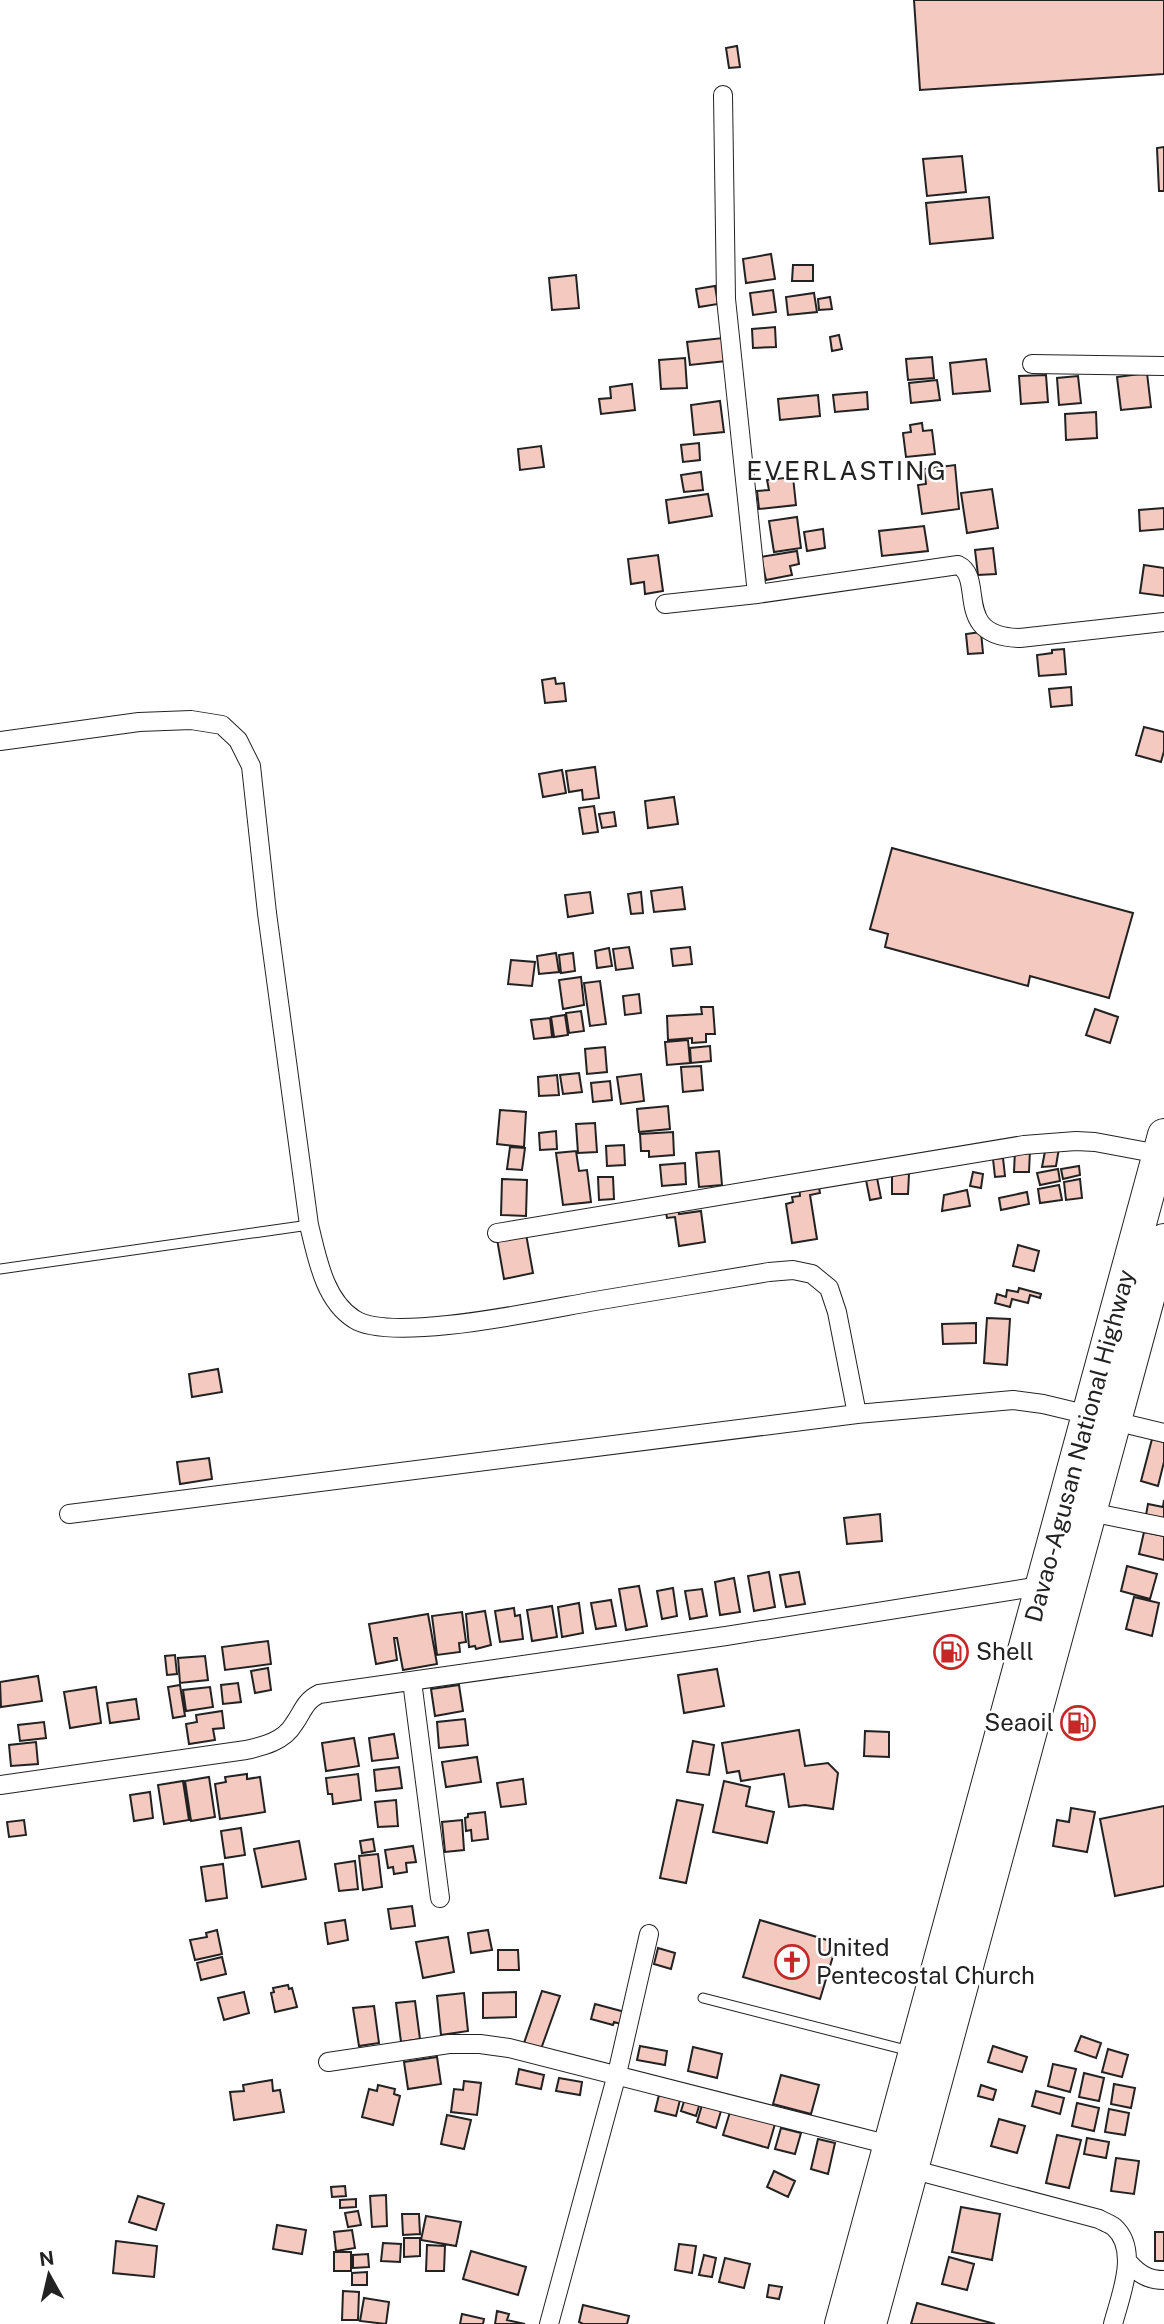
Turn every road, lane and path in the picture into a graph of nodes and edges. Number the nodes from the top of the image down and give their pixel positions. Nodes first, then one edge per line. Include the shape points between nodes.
1 (723, 95) dead end
2 (1032, 364) dead end
3 (1164, 366) edge
4 (757, 594) junction
5 (665, 604) dead end
6 (1164, 622) edge
7 (0, 741) edge
8 (1161, 1144) edge
9 (309, 1225) junction
10 (497, 1233) dead end
11 (1164, 1240) edge
12 (0, 1269) edge
13 (857, 1414) junction
14 (1102, 1418) junction
15 (1164, 1433) edge
16 (1090, 1512) junction
17 (69, 1514) dead end
18 (1164, 1527) edge
19 (1055, 1590) junction
20 (412, 1681) junction
21 (0, 1785) edge
22 (440, 1898) dead end
23 (649, 1934) dead end
24 (702, 1998) dead end
25 (915, 2052) junction
26 (328, 2062) dead end
27 (617, 2074) junction
28 (896, 2159) junction
29 (1129, 2263) junction
30 (1164, 2280) edge
31 (549, 2324) edge
32 (841, 2324) edge
33 (870, 2324) edge
34 (1113, 2324) edge

1 - 4 street via 726,299
2 - 3 street
4 - 5 street
4 - 6 street via 958,565 968,574 978,617 988,631 1001,637
7 - 9 street via 191,720 222,725 238,740 251,766
8 - 10 street via 1024,1145
8 - 14 highway, Davao-Agusan National Highway
9 - 12 lane
9 - 13 street via 333,1298 354,1320 381,1328 465,1323 769,1272 793,1270 812,1275 829,1288 837,1312
11 - 14 highway, Davao-Agusan National Highway
13 - 14 street via 1013,1400
13 - 17 street
14 - 15 street
14 - 16 highway, Davao-Agusan National Highway
14 - 19 highway, Davao-Agusan National Highway
16 - 18 street
16 - 19 highway, Davao-Agusan National Highway
19 - 20 street
19 - 25 highway, Davao-Agusan National Highway
19 - 28 highway, Davao-Agusan National Highway
20 - 21 street via 319,1694 305,1704 283,1736 266,1746
20 - 22 street
23 - 27 street
24 - 25 lane
25 - 28 highway, Davao-Agusan National Highway
26 - 27 street via 449,2044 480,2044
27 - 28 street
27 - 31 street
28 - 29 street via 1099,2219 1122,2238
28 - 32 highway, Davao-Agusan National Highway
28 - 33 highway, Davao-Agusan National Highway
29 - 30 street via 1139,2274
29 - 34 street

